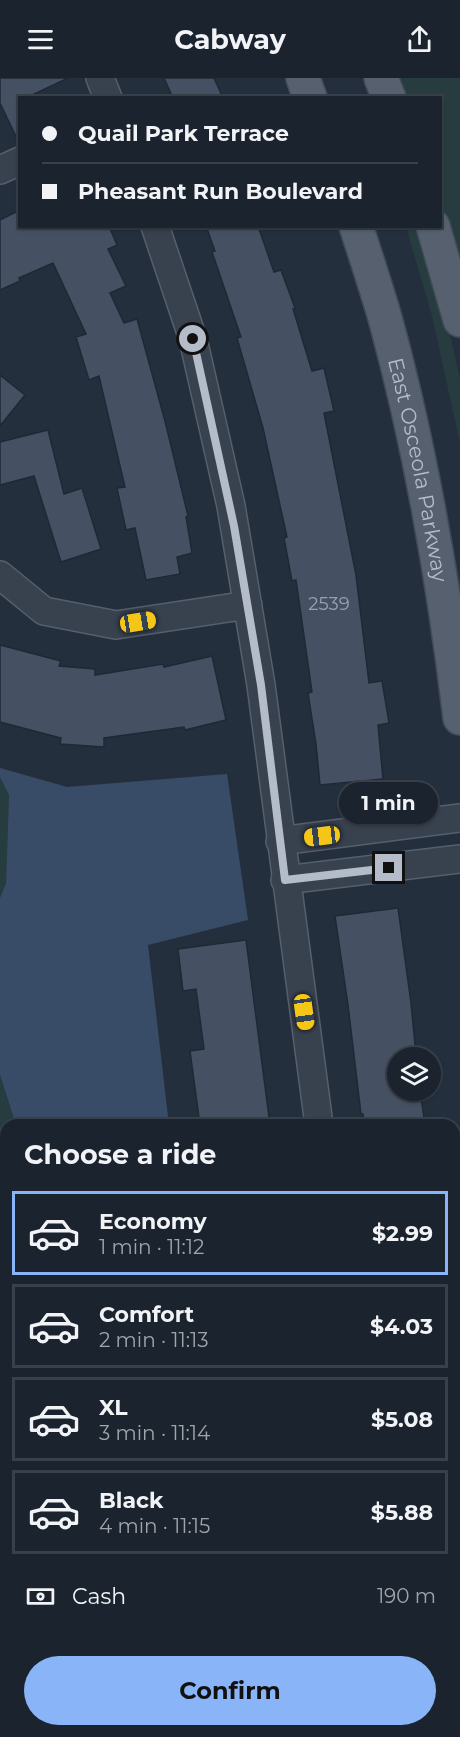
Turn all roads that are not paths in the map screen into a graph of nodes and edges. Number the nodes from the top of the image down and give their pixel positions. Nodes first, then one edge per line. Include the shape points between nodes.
1 (100, 78) edge
2 (303, 78) edge
3 (381, 78) edge
4 (107, 96) edge
5 (309, 96) edge
6 (388, 96) edge
7 (18, 162) edge
8 (0, 170) edge
9 (156, 228) edge
10 (357, 228) edge
11 (434, 228) edge
12 (460, 320) edge
13 (0, 575) edge
14 (248, 605) junction
15 (460, 718) edge
16 (460, 818) edge
17 (280, 841) junction
18 (460, 859) edge
19 (285, 880) junction
20 (318, 1119) edge

1 - 4 street
2 - 5 main road
3 - 6 main road
7 - 8 street
9 - 14 street via 193,339 231,506
10 - 15 main road, East Osceola Parkway via 385,319 412,430 434,539
11 - 12 main road
13 - 14 street via 44,611 116,625
14 - 17 street
16 - 17 street
17 - 19 street
18 - 19 street
19 - 20 street

